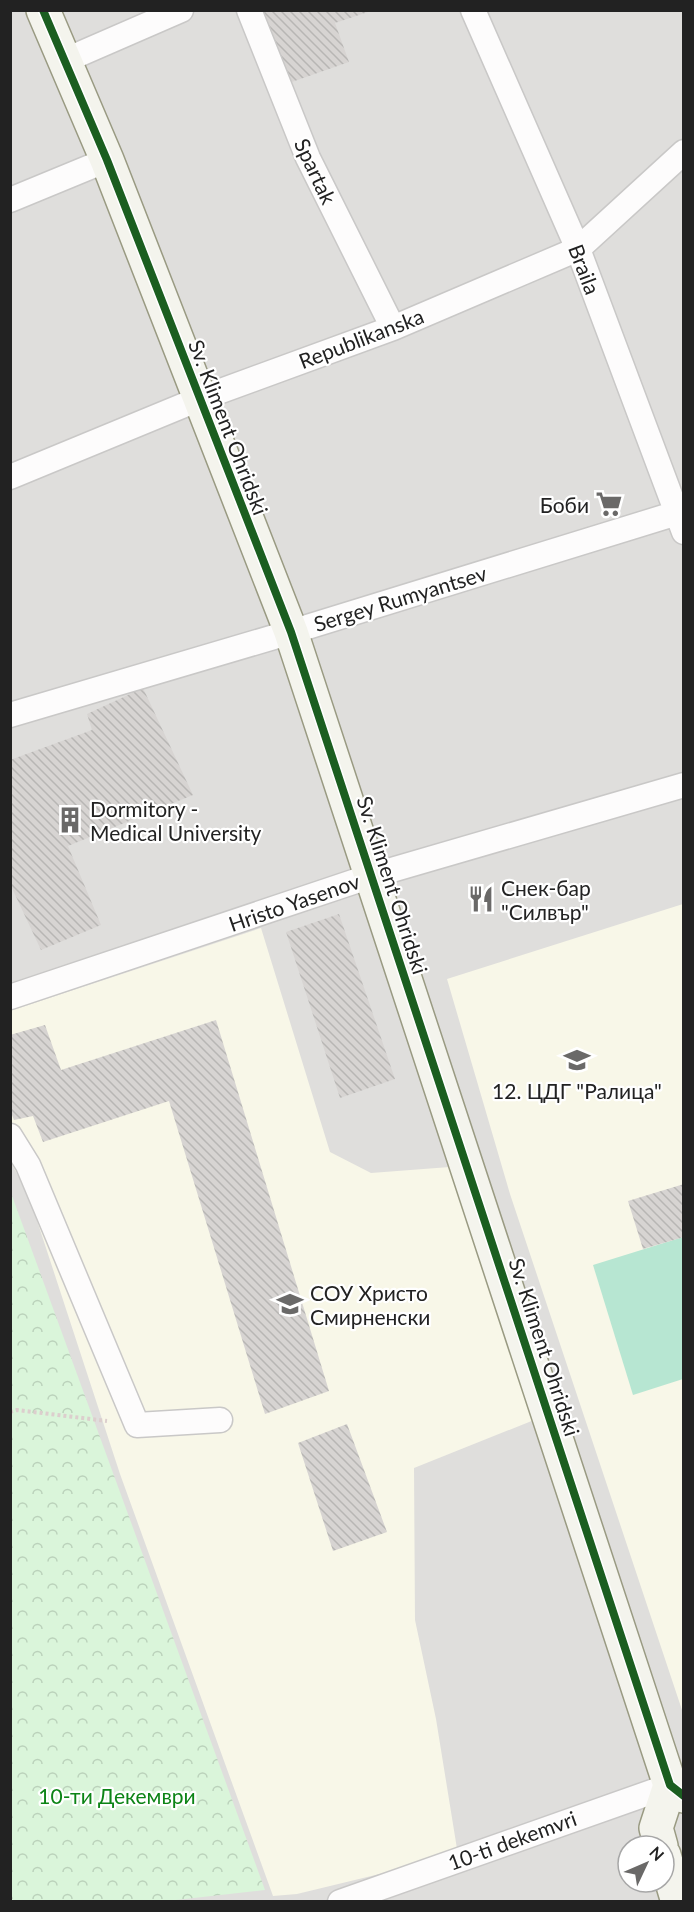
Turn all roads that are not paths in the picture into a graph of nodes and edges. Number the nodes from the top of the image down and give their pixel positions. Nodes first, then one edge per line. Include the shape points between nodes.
1 (43, 10) edge
2 (181, 10) edge
3 (249, 10) edge
4 (473, 10) edge
5 (66, 60) junction
6 (684, 152) edge
7 (107, 160) junction
8 (10, 200) edge
9 (578, 249) junction
10 (393, 328) junction
11 (199, 399) junction
12 (10, 477) edge
13 (681, 517) edge
14 (291, 632) junction
15 (10, 715) edge
16 (684, 785) edge
17 (371, 876) junction
18 (10, 997) edge
19 (10, 1136) edge
20 (220, 1420) dead end
21 (679, 1787) edge
22 (658, 1834) edge
23 (340, 1902) edge

1 - 5 street, Sv. Kliment Ohridski
2 - 5 street
3 - 10 street, Spartak via 308,158
4 - 9 street, Braila
5 - 7 street, Sv. Kliment Ohridski
6 - 9 street, Republikanska
7 - 8 street
7 - 11 street, Sv. Kliment Ohridski
9 - 10 street, Republikanska
9 - 13 street, Braila
10 - 11 street, Republikanska
11 - 12 street, Republikanska
11 - 14 street, Sv. Kliment Ohridski
13 - 14 street, Sergey Rumyantsev
14 - 15 street, Sergey Rumyantsev
14 - 17 street, Sv. Kliment Ohridski
16 - 17 street, Hristo Yasenov
17 - 18 street, Hristo Yasenov
17 - 21 street, Sv. Kliment Ohridski
19 - 20 street via 28,1166 137,1425
21 - 22 street via 656,1828
21 - 23 street, 10-ti dekemvri

